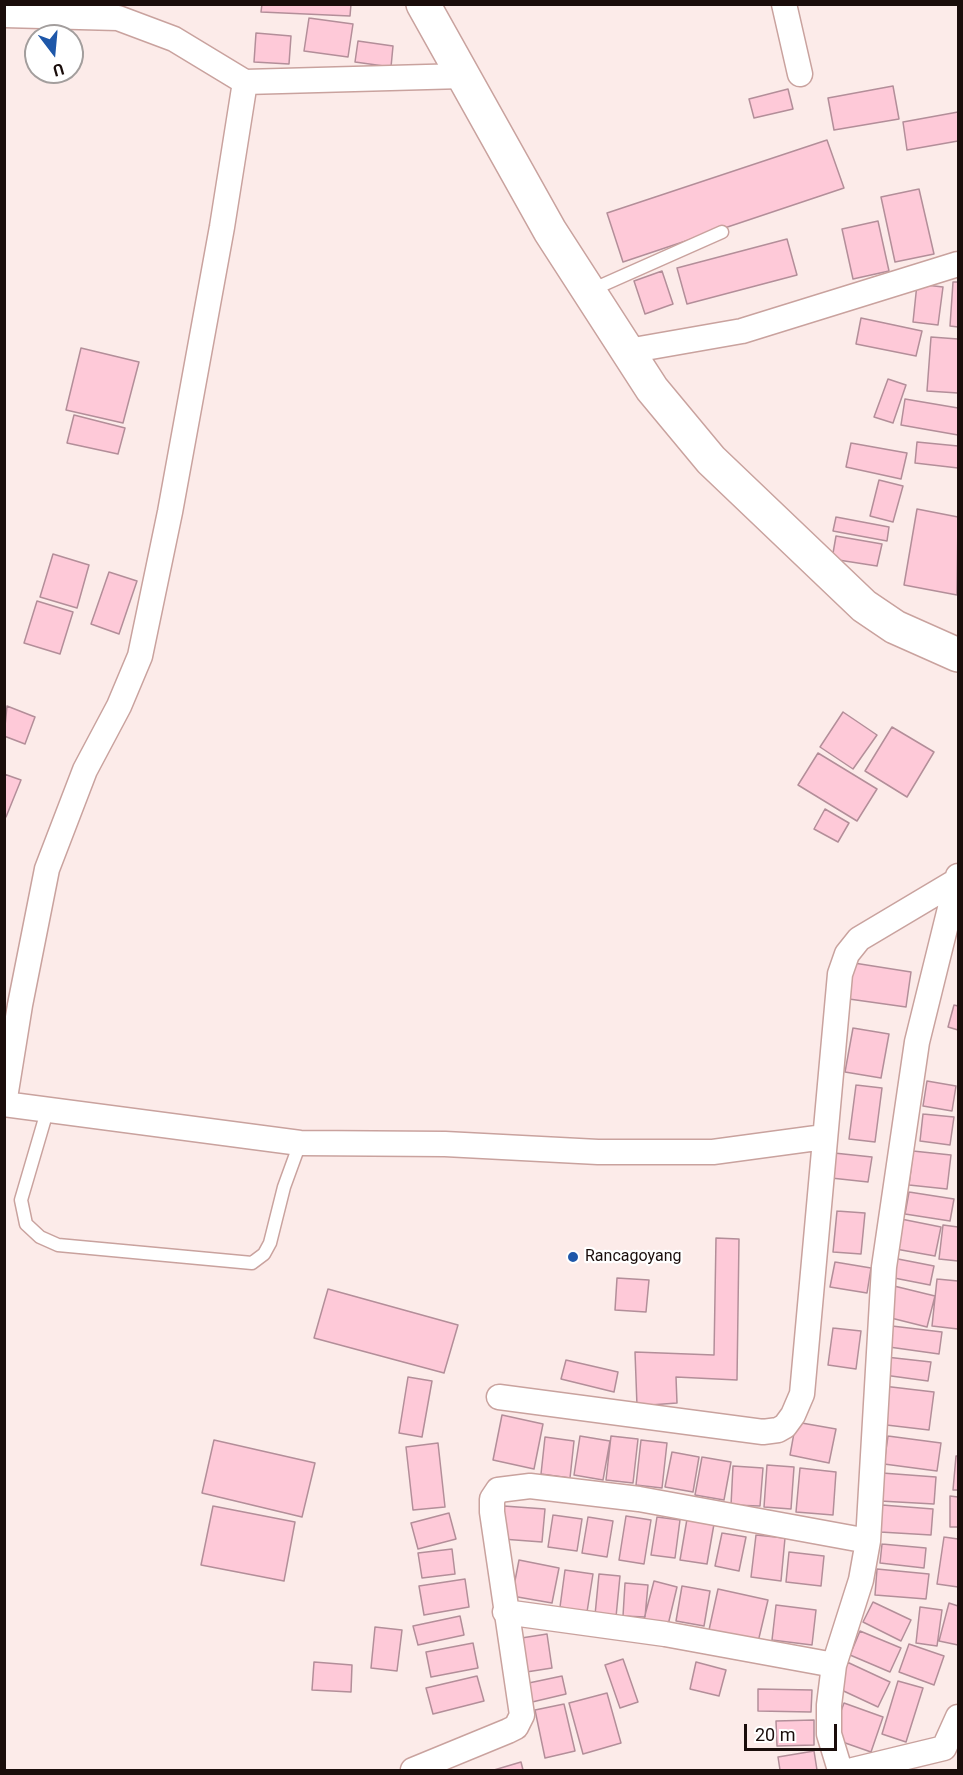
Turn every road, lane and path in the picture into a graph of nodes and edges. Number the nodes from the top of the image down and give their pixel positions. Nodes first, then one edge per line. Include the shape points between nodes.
1 (423, 4) edge
2 (784, 4) edge
3 (4, 15) edge
4 (800, 74) dead end
5 (463, 76) junction
6 (245, 82) junction
7 (722, 232) dead end
8 (958, 264) edge
9 (587, 291) junction
10 (628, 351) junction
11 (958, 655) edge
12 (958, 878) edge
13 (949, 957) edge
14 (48, 1108) junction
15 (824, 1137) junction
16 (300, 1143) junction
17 (499, 1397) dead end
18 (868, 1541) junction
19 (505, 1612) junction
20 (834, 1665) junction
21 (958, 1717) edge
22 (951, 1751) edge
23 (413, 1770) edge
24 (840, 1770) edge
25 (853, 1770) edge

1 - 5 main road
2 - 4 street
3 - 6 street via 118,18 174,39
5 - 6 street
5 - 9 main road
6 - 14 street via 170,512 140,656 85,770 47,869 20,1005 4,1104
7 - 9 lane
8 - 10 street via 742,331
9 - 10 main road
10 - 11 main road via 652,389 711,460 864,606 895,627
12 - 13 street
12 - 15 street via 859,939 847,954 840,974
13 - 18 street via 917,1042 884,1268
14 - 16 street
14 - 16 lane via 21,1200 26,1224 40,1237 58,1245 252,1263 270,1243
15 - 16 street via 713,1152
15 - 17 street via 802,1394 785,1425 763,1432
18 - 19 street via 639,1498 512,1486 498,1490 492,1499
18 - 20 street via 859,1588
19 - 20 street via 665,1634
19 - 23 street via 522,1715 516,1727
20 - 24 street via 829,1734
21 - 22 street
22 - 25 street

